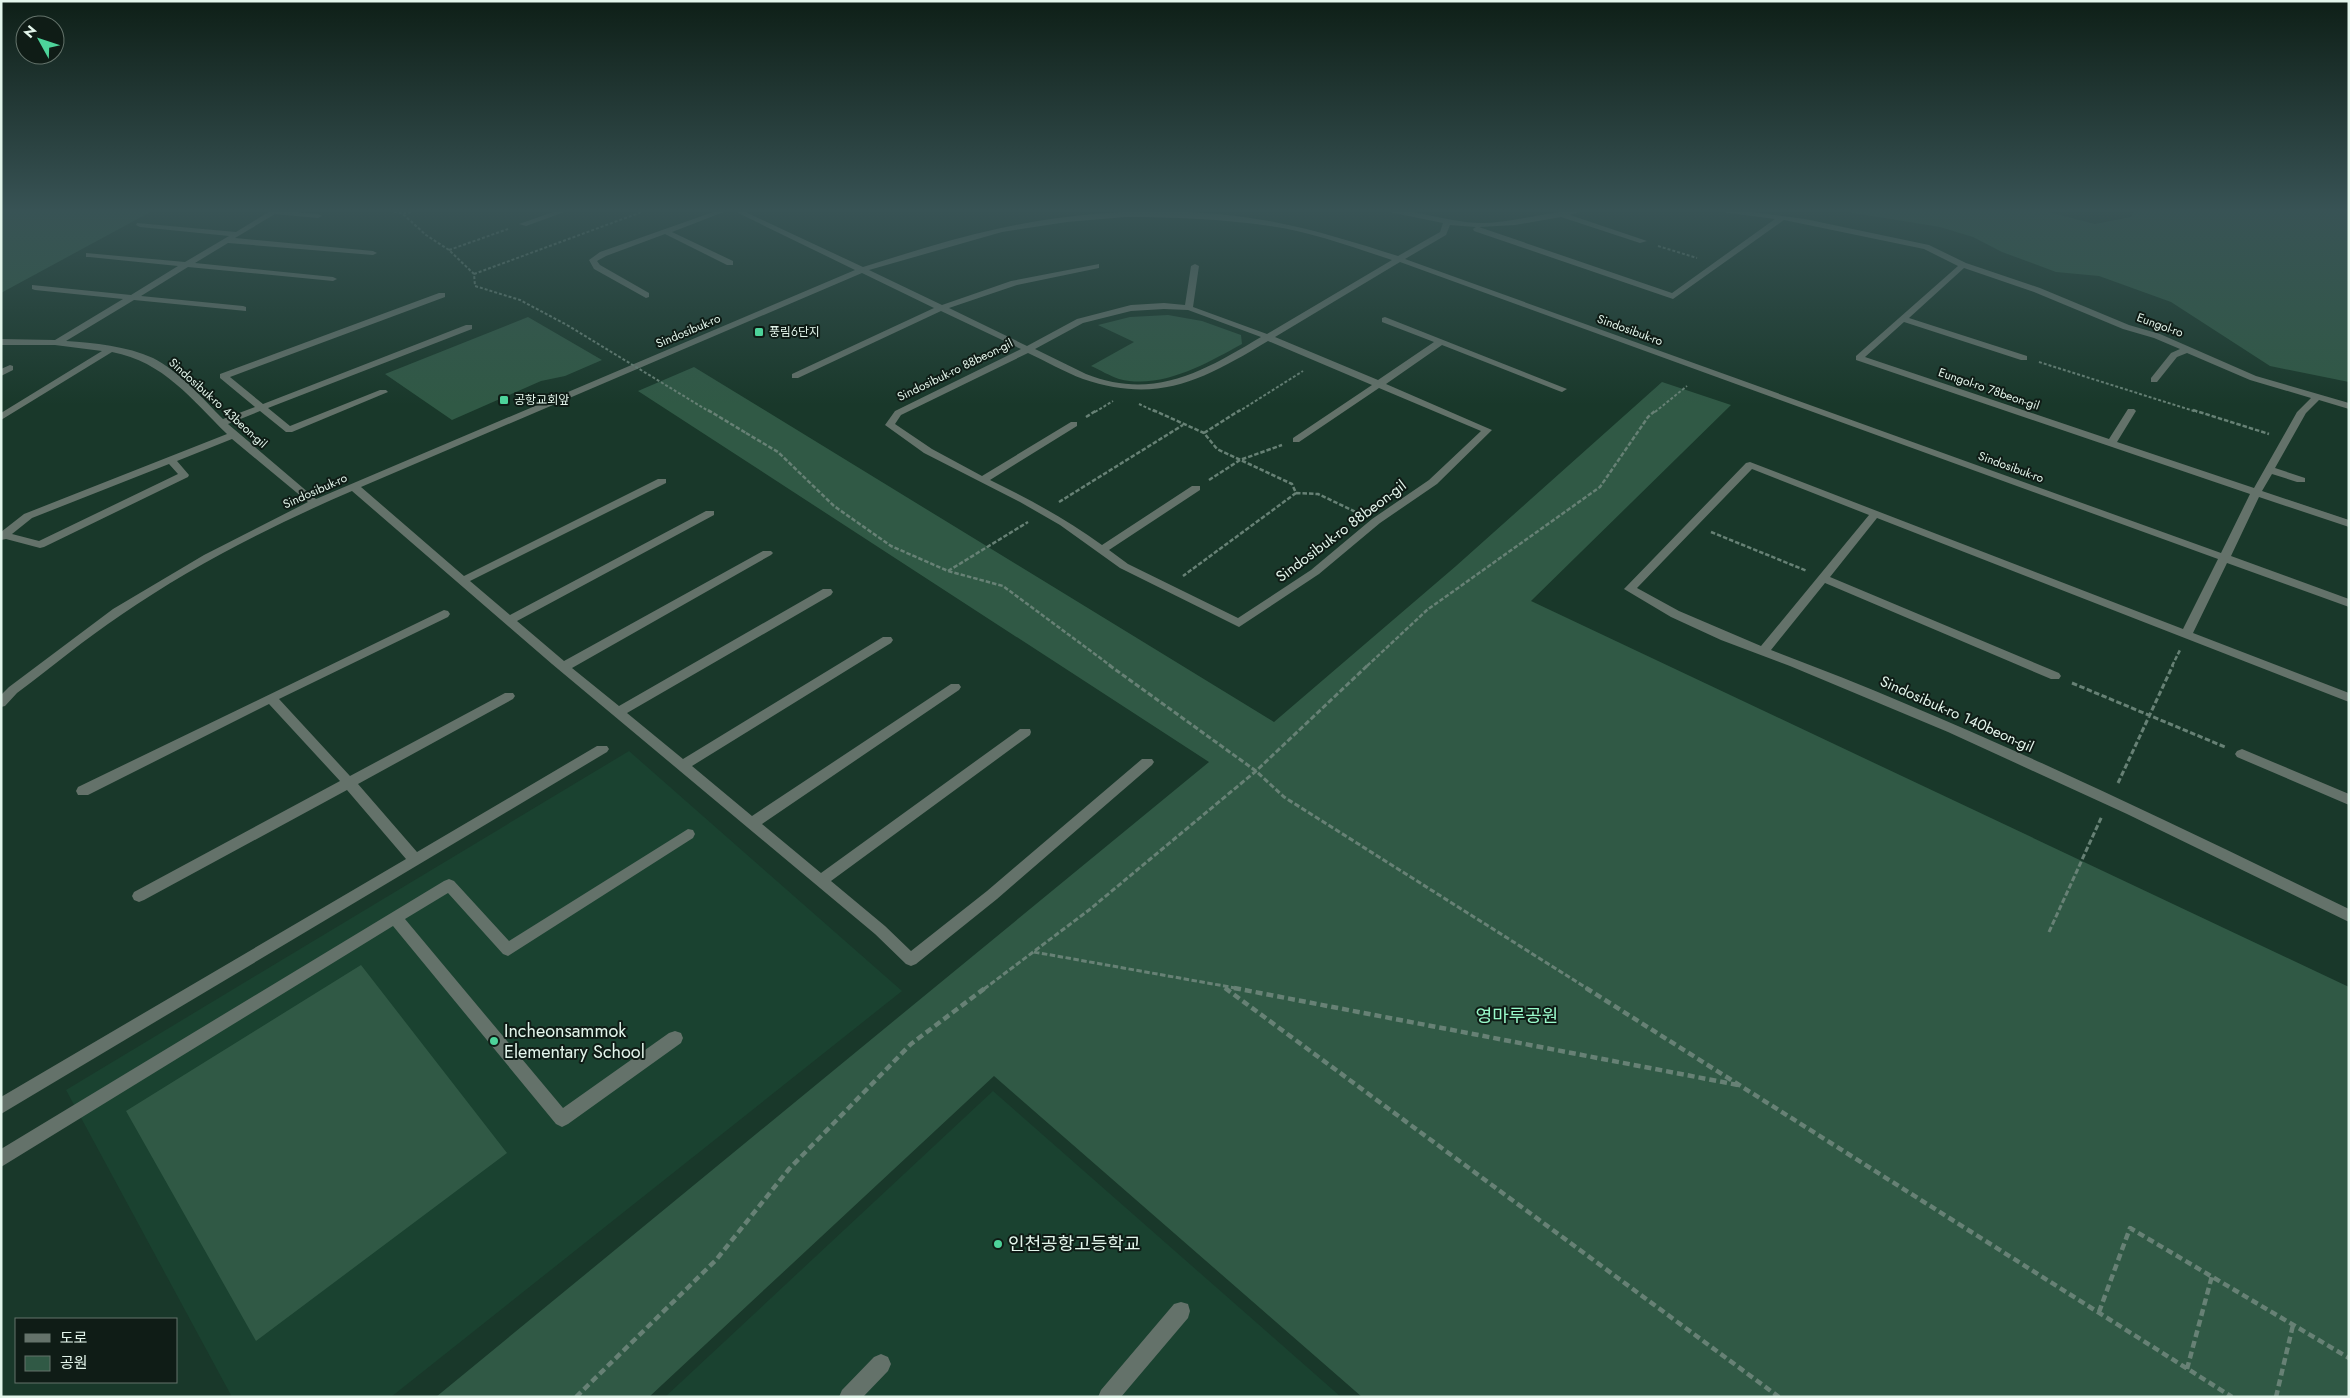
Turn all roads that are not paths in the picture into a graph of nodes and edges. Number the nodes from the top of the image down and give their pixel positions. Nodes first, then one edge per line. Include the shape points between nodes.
1 (167, 275) edge
2 (296, 275) edge
3 (611, 275) edge
4 (850, 275) edge
5 (873, 275) edge
6 (1050, 275) edge
7 (1193, 275) edge
8 (1374, 275) edge
9 (1442, 275) edge
10 (1612, 275) edge
11 (1702, 275) edge
12 (1952, 275) edge
13 (1993, 275) edge
14 (333, 279) dead end
15 (34, 288) dead end
16 (442, 295) dead end
17 (646, 295) dead end
18 (130, 298) junction
19 (944, 308) junction
20 (1188, 308) junction
21 (244, 309) dead end
22 (1903, 319) junction
23 (1385, 320) dead end
24 (469, 327) dead end
25 (1267, 337) junction
26 (1, 342) edge
27 (1442, 342) junction
28 (56, 343) junction
29 (2188, 349) junction
30 (109, 350) junction
31 (1026, 350) junction
32 (2024, 358) road end
33 (795, 376) dead end
34 (2154, 380) road end
35 (1380, 384) junction
36 (1562, 389) dead end
37 (384, 392) dead end
38 (2317, 397) junction
39 (2349, 406) edge
40 (262, 407) junction
41 (2131, 411) road end
42 (1, 417) edge
43 (222, 423) junction
44 (1074, 424) road end
45 (234, 435) junction
46 (1296, 440) road end
47 (2111, 444) junction
48 (171, 460) junction
49 (2269, 469) junction
50 (982, 480) junction
51 (2301, 480) dead end
52 (662, 481) dead end
53 (355, 488) junction
54 (1196, 488) road end
55 (2256, 493) junction
56 (314, 503) junction
57 (710, 513) dead end
58 (1876, 514) junction
59 (2349, 524) edge
60 (3, 536) edge
61 (1101, 550) junction
62 (767, 553) dead end
63 (2225, 558) junction
64 (1823, 578) junction
65 (464, 580) junction
66 (827, 592) dead end
67 (2349, 603) edge
68 (444, 614) dead end
69 (509, 620) junction
70 (2187, 634) junction
71 (887, 640) dead end
72 (1763, 651) junction
73 (564, 667) junction
74 (2055, 676) road end
75 (955, 687) dead end
76 (509, 696) dead end
77 (271, 698) junction
78 (2349, 698) edge
79 (1, 703) edge
80 (619, 712) junction
81 (1025, 732) dead end
82 (602, 749) dead end
83 (2242, 754) road end
84 (1147, 762) dead end
85 (682, 766) junction
86 (349, 783) junction
87 (83, 791) dead end
88 (2349, 800) edge
89 (751, 824) junction
90 (688, 834) dead end
91 (415, 860) junction
92 (821, 881) junction
93 (139, 896) dead end
94 (2349, 916) edge
95 (396, 919) junction
96 (674, 1038) dead end
97 (1, 1106) edge
98 (1, 1159) edge
99 (1181, 1311) dead end
100 (881, 1364) dead end
101 (850, 1397) edge
102 (1108, 1397) edge

1 - 18 street
2 - 14 street
3 - 17 street
4 - 53 street, Sindosibuk-ro
5 - 19 street, Sindosibuk-ro 88beon-gil
6 - 19 street via 1016,282
7 - 20 street
8 - 25 street, Sindosibuk-ro 88beon-gil
9 - 63 street, Sindosibuk-ro
10 - 11 street via 1673,296
12 - 22 street
13 - 29 street, Eungol-ro
15 - 18 street
16 - 40 street via 223,376
18 - 21 street
18 - 28 street
19 - 31 street, Sindosibuk-ro 88beon-gil
19 - 33 street
20 - 25 street, Sindosibuk-ro 88beon-gil
20 - 31 street, Sindosibuk-ro 88beon-gil via 1131,308 1101,314 1080,321
22 - 32 street
22 - 47 street, Eungol-ro 78beon-gil via 1859,358
23 - 27 street
24 - 40 street
25 - 31 street, Sindosibuk-ro 88beon-gil via 1196,378 1140,388 1111,386
25 - 35 street, Sindosibuk-ro 88beon-gil
26 - 28 street, Sindosibuk-ro 43beon-gil
27 - 35 street
27 - 36 street
28 - 30 street, Sindosibuk-ro 43beon-gil
29 - 34 street, Eungol-ro via 2174,356
29 - 38 street, Eungol-ro via 2253,378
30 - 42 street
30 - 43 street, Sindosibuk-ro 43beon-gil via 150,360
31 - 50 street, Sindosibuk-ro 88beon-gil via 898,413 890,425 928,451
35 - 46 street
35 - 61 street, Sindosibuk-ro 88beon-gil via 1487,430 1433,482 1376,521 1316,572 1239,623 1124,566
37 - 40 street via 289,430
38 - 39 street, Eungol-ro
38 - 49 street via 2302,412
40 - 43 street
41 - 47 street
43 - 45 street, Sindosibuk-ro 43beon-gil
44 - 50 street
45 - 48 street
45 - 56 street, Sindosibuk-ro 43beon-gil
47 - 55 street, Eungol-ro 78beon-gil
48 - 60 street via 28,516
48 - 60 street via 184,476 40,545
49 - 51 street
49 - 55 street
50 - 61 street, Sindosibuk-ro 88beon-gil via 1024,500
52 - 65 street
53 - 56 street, Sindosibuk-ro
53 - 65 street
54 - 61 street
55 - 59 street
55 - 63 street
56 - 79 street, Sindosibuk-ro via 208,557 117,612 13,690
57 - 69 street
58 - 64 street
58 - 70 street, Sindosibuk-ro 140beon-gil
58 - 72 street, Sindosibuk-ro 140beon-gil via 1750,465 1630,589 1675,614
62 - 73 street
63 - 67 street, Sindosibuk-ro
63 - 70 street
64 - 72 street
64 - 74 street
65 - 69 street
66 - 80 street
68 - 77 street
69 - 73 street
70 - 78 street, Sindosibuk-ro 140beon-gil
71 - 85 street
72 - 94 street, Sindosibuk-ro 140beon-gil via 1952,729 2124,806
73 - 80 street
75 - 89 street
76 - 86 street
77 - 86 street
77 - 87 street
80 - 85 street
81 - 92 street
82 - 91 street
83 - 88 street
84 - 92 street via 992,896 911,960
85 - 89 street
86 - 91 street
86 - 93 street
89 - 92 street
90 - 95 street via 508,950 449,885
91 - 97 street
95 - 96 street via 562,1119
95 - 98 street
99 - 102 street
100 - 101 street

